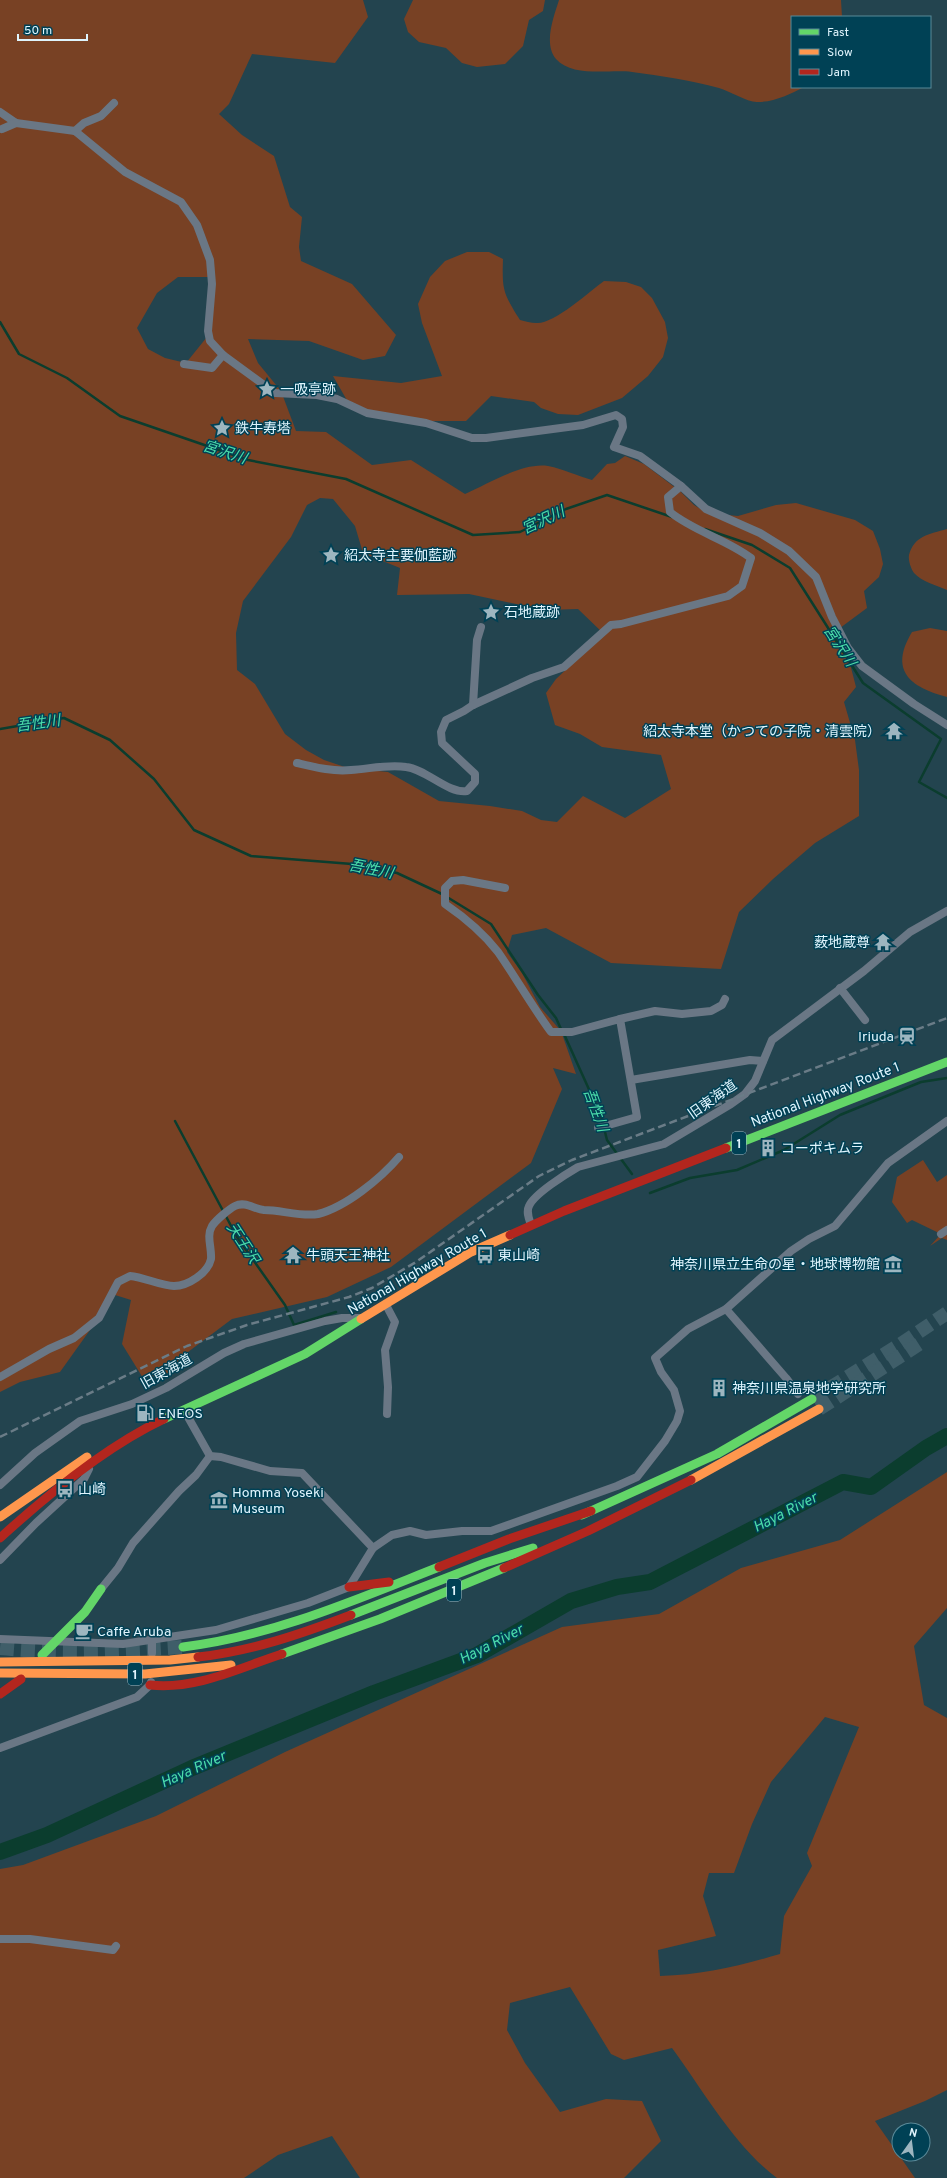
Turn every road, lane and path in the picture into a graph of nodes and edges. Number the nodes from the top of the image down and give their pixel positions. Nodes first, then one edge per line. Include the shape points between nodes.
1 (114, 103) dead end
2 (0, 112) edge
3 (16, 123) junction
4 (2, 129) dead end
5 (75, 130) junction
6 (223, 355) junction
7 (184, 364) dead end
8 (681, 486) junction
9 (481, 627) dead end
10 (473, 704) junction
11 (947, 725) edge
12 (297, 763) dead end
13 (505, 888) dead end
14 (947, 911) edge
15 (840, 988) junction
16 (725, 999) dead end
17 (620, 1019) junction
18 (865, 1020) dead end
19 (763, 1061) junction
20 (947, 1062) edge
21 (631, 1080) junction
22 (947, 1121) edge
23 (598, 1128) dead end
24 (399, 1157) dead end
25 (531, 1225) junction
26 (386, 1305) junction
27 (726, 1308) junction
28 (362, 1318) junction
29 (0, 1377) edge
30 (798, 1394) dead end
31 (812, 1399) tunnel mouth
32 (819, 1409) tunnel mouth
33 (184, 1410) junction
34 (387, 1414) dead end
35 (120, 1442) junction
36 (210, 1456) junction
37 (92, 1462) junction
38 (0, 1485) edge
39 (634, 1508) junction
40 (591, 1511) junction
41 (0, 1517) edge
42 (0, 1538) edge
43 (373, 1548) junction
44 (0, 1560) edge
45 (485, 1563) junction
46 (407, 1579) junction
47 (349, 1587) junction
48 (102, 1589) joint
49 (0, 1639) edge
50 (152, 1640) junction
51 (55, 1642) junction
52 (183, 1647) tunnel mouth
53 (152, 1653) dead end
54 (42, 1655) dead end
55 (269, 1658) junction
56 (0, 1662) edge
57 (0, 1674) edge
58 (21, 1679) dead end
59 (151, 1682) joint
60 (0, 1694) edge
61 (0, 1748) edge
62 (0, 1939) edge
63 (116, 1946) dead end

1 - 5 street via 101,116
2 - 3 street
3 - 4 street
3 - 5 street
5 - 6 street via 125,172 181,202 191,215 210,260 210,341
6 - 7 street via 212,368
6 - 8 street via 275,393 317,395 337,399 367,413 426,423 472,438 583,425 616,415 622,419 623,427 614,447 640,456
8 - 10 street via 668,497 670,512 686,525 735,546 751,558 742,586 728,596 611,625 564,667
8 - 11 street via 706,509 760,533 789,551 816,577 848,648 862,666
9 - 10 street via 477,640
10 - 12 street via 446,720 441,732 442,743 475,774 475,782 467,791 460,792 431,776 407,767 350,770 318,768
13 - 17 street via 463,880 452,881 445,888 445,904 497,951 551,1032 572,1032
14 - 15 street, 旧東海道 via 910,932
15 - 18 street
15 - 19 street, 旧東海道 via 772,1040
16 - 17 street via 722,1005 711,1011 682,1014 655,1011
17 - 21 street
19 - 21 street via 750,1060
19 - 25 street, 旧東海道 via 755,1081 745,1094 692,1129 664,1144 578,1167 569,1172 531,1203 528,1213
20 - 25 main road, National Highway Route 1 / 1
21 - 23 street via 637,1117
22 - 27 street via 888,1163 835,1226 791,1251
24 - 29 street via 361,1193 319,1214 262,1210 242,1203 234,1206 212,1225 211,1260 202,1274 187,1284 173,1286 130,1276 118,1282 99,1318 74,1338
25 - 26 main road, National Highway Route 1 / 1 via 471,1252
26 - 28 main road, National Highway Route 1 / 1
26 - 34 street via 395,1322 385,1350
27 - 30 street
27 - 43 street via 688,1329 656,1358 661,1372 674,1390 680,1411 665,1441 637,1477 491,1531 426,1535 410,1532 392,1535
28 - 33 main road, National Highway Route 1 / 1 via 305,1354
28 - 38 street, 旧東海道 via 325,1321 262,1338 231,1350 166,1388 132,1404 80,1421 35,1453
31 - 40 main road, 1 via 717,1454
32 - 39 main road, 1 via 702,1476
33 - 35 main road, National Highway Route 1 / 1
33 - 36 street
35 - 37 main road, National Highway Route 1 / 1
35 - 41 main road, 1 via 93,1453 70,1467
36 - 43 street via 270,1471 302,1473
36 - 48 street via 133,1543
37 - 42 main road, National Highway Route 1 / 1
37 - 44 street via 84,1479
39 - 45 main road, 1 via 530,1549
39 - 55 main road, 1 via 513,1566 341,1635
40 - 45 main road, 1 via 528,1539
40 - 46 main road, 1 via 509,1539
43 - 47 street
45 - 56 main road, 1 via 296,1636 251,1648 170,1660
46 - 47 main road, 1
46 - 52 main road, 1 via 321,1614 269,1631 217,1643
47 - 50 street via 256,1620 216,1630
48 - 51 main road
49 - 51 street
50 - 51 street via 123,1644
50 - 53 street
51 - 54 main road
55 - 57 main road, 1 via 223,1667 165,1673
55 - 59 main road, 1 via 198,1682 160,1687
58 - 60 main road
59 - 61 street via 137,1697
62 - 63 street via 30,1939 113,1950

